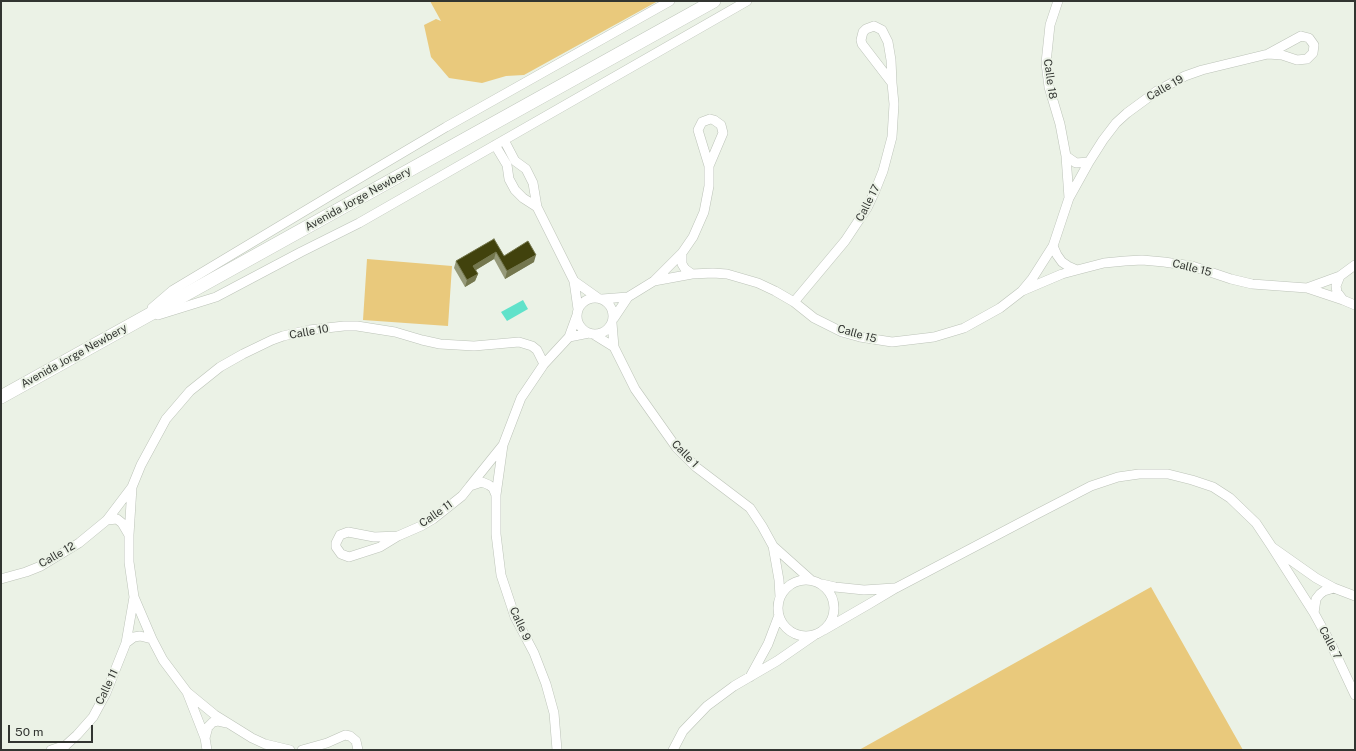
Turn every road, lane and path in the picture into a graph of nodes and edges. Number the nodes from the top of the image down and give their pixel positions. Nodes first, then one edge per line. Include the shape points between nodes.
1 (670, 1) edge
2 (714, 1) edge
3 (747, 1) edge
4 (1058, 1) edge
5 (1268, 54) dead end
6 (892, 83) junction
7 (504, 140) junction
8 (495, 145) junction
9 (1066, 156) junction
10 (1089, 162) junction
11 (511, 163) junction
12 (709, 166) dead end
13 (1069, 198) junction
14 (537, 206) junction
15 (1053, 246) junction
16 (682, 253) junction
17 (1355, 265) edge
18 (1077, 270) junction
19 (692, 274) junction
20 (1340, 276) junction
21 (574, 281) junction
22 (654, 281) junction
23 (1307, 288) junction
24 (1022, 291) junction
25 (628, 297) junction
26 (600, 298) junction
27 (1342, 300) junction
28 (794, 302) junction
29 (1355, 305) edge
30 (578, 311) junction
31 (139, 320) junction
32 (613, 320) junction
33 (591, 334) junction
34 (569, 338) junction
35 (614, 347) junction
36 (544, 364) junction
37 (1, 396) edge
38 (503, 444) junction
39 (470, 486) junction
40 (132, 487) junction
41 (496, 495) junction
42 (107, 520) junction
43 (129, 535) junction
44 (398, 536) junction
45 (773, 546) junction
46 (1272, 547) junction
47 (1, 579) edge
48 (815, 582) junction
49 (896, 588) junction
50 (1334, 588) junction
51 (1355, 596) edge
52 (134, 597) junction
53 (780, 597) junction
54 (1314, 613) junction
55 (779, 615) junction
56 (820, 632) junction
57 (152, 639) junction
58 (126, 644) junction
59 (750, 678) junction
60 (187, 692) junction
61 (1355, 695) edge
62 (227, 723) junction
63 (205, 738) junction
64 (64, 747) edge
65 (52, 750) edge
66 (206, 750) edge
67 (290, 750) edge
68 (302, 750) edge
69 (358, 750) edge
70 (558, 750) edge
71 (673, 750) edge

1 - 31 street via 446,127 179,286
2 - 31 main road, Avenida Jorge Newbery
3 - 7 street
4 - 9 street, Calle 18 via 1050,25 1046,63 1049,87
5 - 10 street, Calle 19 via 1202,70 1157,91 1116,124
6 - 6 street, Calle 17 via 891,60 886,38 882,30 870,27 863,32 862,44
6 - 28 street, Calle 17 via 892,137 875,191 845,241
7 - 8 street
7 - 11 street
8 - 11 street
8 - 31 street via 359,222 216,297
9 - 10 street via 1076,163
9 - 13 street, Calle 18
10 - 13 street, Calle 19
11 - 14 street via 526,169 533,183
11 - 14 street via 510,179 515,190
12 - 16 street via 709,186 704,212 693,237
13 - 15 street
14 - 21 street
15 - 18 street via 1062,262
15 - 24 street
16 - 19 street via 682,264
16 - 22 street
17 - 20 street
18 - 23 street, Calle 15 via 1104,263 1142,260 1192,266 1252,284
18 - 24 street, Calle 15
19 - 22 street, Calle 15
19 - 28 street, Calle 15 via 713,273 740,277 768,287
20 - 23 street
20 - 27 street via 1336,286
21 - 26 street
21 - 30 street
22 - 25 street
23 - 27 street
24 - 28 street, Calle 15 via 1000,308 964,328 934,337 892,342 860,338 842,332 814,318
25 - 26 street
25 - 32 street
26 - 30 street via 584,302
26 - 32 street via 610,305 614,313
27 - 29 street
30 - 33 street via 581,327
30 - 34 street
31 - 37 main road, Avenida Jorge Newbery
32 - 33 street via 603,333
32 - 35 street
33 - 34 street
33 - 35 street
34 - 36 street
35 - 45 street, Calle 1 via 635,389 676,446 696,467 750,508
36 - 38 street via 521,398
36 - 40 street, Calle 10 via 537,350 519,342 474,346 440,344 395,332 357,326 309,330 283,336 220,367 190,391 173,409 158,431
38 - 39 street, Calle 11
38 - 41 street, Calle 9
39 - 41 street via 482,482 488,484
39 - 44 street, Calle 11 via 433,520
40 - 42 street, Calle 12
40 - 43 street
41 - 70 street, Calle 9 via 496,534 501,575 515,617 534,653 546,684 554,713
42 - 43 street via 117,519 126,526
42 - 47 street, Calle 12 via 79,543 41,566
43 - 52 street via 129,562
44 - 44 street via 374,537 348,532 338,538 336,547 341,554 349,557 380,547
45 - 48 street
45 - 53 street
46 - 49 street, Calle 7 via 1256,523 1230,498 1213,487 1168,474 1139,474 1118,477 1091,486
46 - 50 street
46 - 54 street, Calle 7
48 - 49 street via 864,590
48 - 53 street via 801,580 793,583
48 - 56 street via 827,589 834,605 830,623
49 - 56 street, Calle 7
50 - 51 street
50 - 54 street via 1324,591 1316,599
52 - 57 street
52 - 58 street, Calle 11
53 - 55 street
54 - 61 street, Calle 7
55 - 56 street via 789,630 797,634 807,636
55 - 59 street via 768,644
56 - 59 street, Calle 7
57 - 58 street via 134,637
57 - 60 street via 163,660
58 - 64 street, Calle 11 via 93,717
59 - 71 street via 718,698 698,715 683,731
60 - 62 street
60 - 63 street
62 - 63 street via 212,722
62 - 67 street via 252,738
63 - 66 street
64 - 65 street
68 - 69 street via 345,735 356,741

